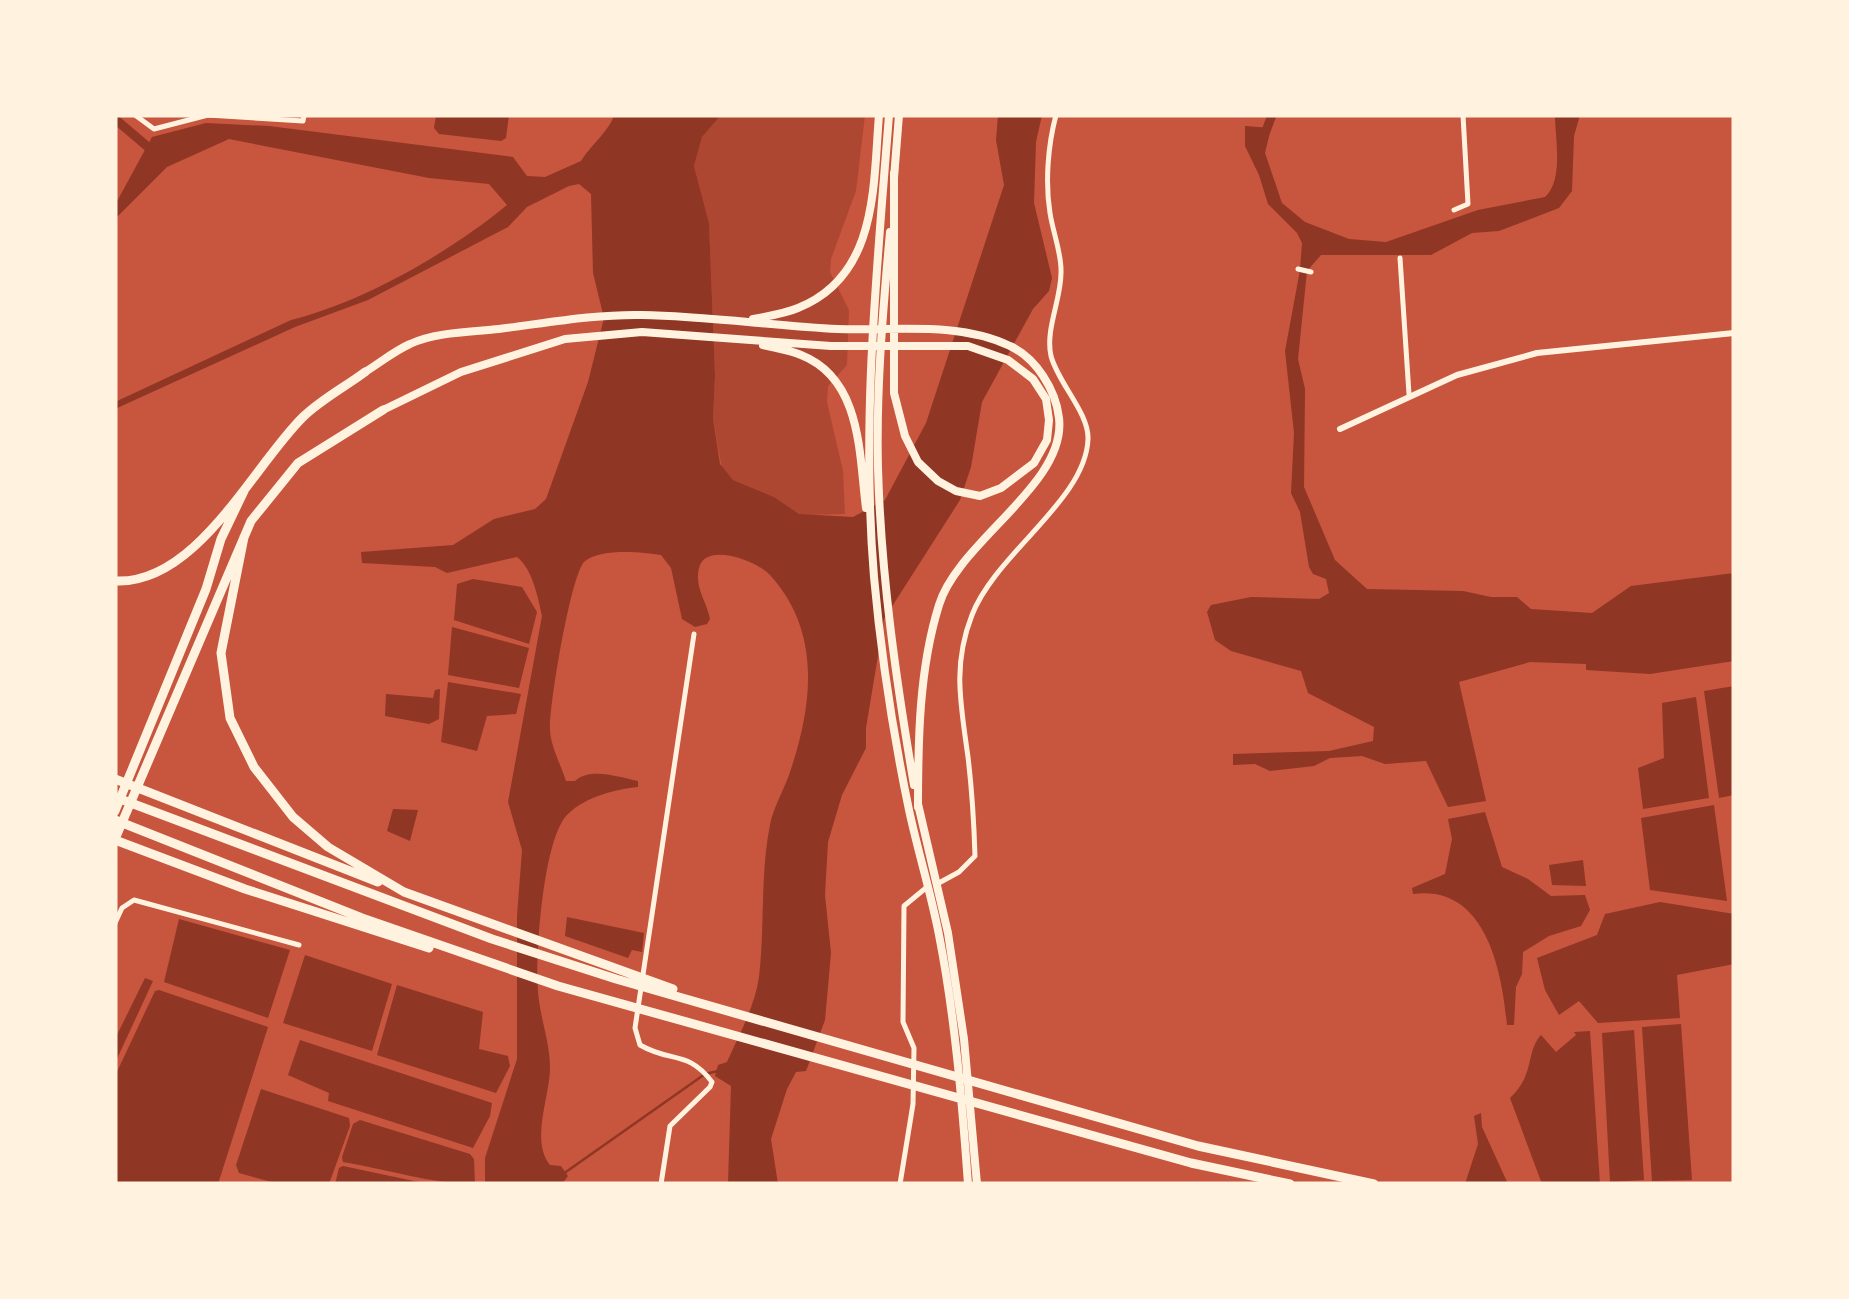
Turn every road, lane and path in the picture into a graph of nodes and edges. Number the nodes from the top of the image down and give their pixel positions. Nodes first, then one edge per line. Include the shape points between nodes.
1 (135, 115) edge
2 (880, 115) edge
3 (889, 115) edge
4 (899, 115) edge
5 (1056, 115) edge
6 (1463, 115) edge
7 (304, 118) edge
8 (894, 174) junction
9 (1454, 210) dead end
10 (1400, 258) dead end
11 (1298, 269) dead end
12 (1311, 272) dead end
13 (742, 322) junction
14 (1734, 332) edge
15 (739, 339) junction
16 (365, 372) joint
17 (1410, 394) junction
18 (383, 410) joint
19 (1340, 428) dead end
20 (244, 491) junction
21 (244, 537) junction
22 (874, 577) junction
23 (115, 581) edge
24 (694, 634) dead end
25 (115, 779) edge
26 (115, 796) edge
27 (918, 807) junction
28 (115, 811) edge
29 (115, 820) edge
30 (115, 839) edge
31 (932, 885) junction
32 (404, 892) junction
33 (115, 922) edge
34 (299, 946) dead end
35 (558, 986) junction
36 (753, 1018) junction
37 (661, 1184) edge
38 (900, 1184) edge
39 (968, 1184) edge
40 (977, 1184) edge
41 (1290, 1184) edge
42 (1374, 1184) edge

1 - 7 street via 154,129 208,116
2 - 13 main road via 870,222 842,280 798,308
3 - 22 main road via 869,362
4 - 8 main road
5 - 31 street via 1049,140 1049,210 1062,272 1049,349 1088,441 1057,507 988,582 972,614 958,696 975,856
6 - 9 street via 1468,204
8 - 15 main road via 894,393 904,436 938,481 980,496 1034,463 1047,440 1046,398 1008,360 968,346 832,346
8 - 27 main road via 878,466 890,629
10 - 17 street
11 - 12 street
13 - 16 main road via 641,315 563,320 412,342
13 - 27 main road via 970,332 1013,346 1039,369 1055,397 1056,447 940,602 924,684
14 - 17 street via 1536,354
15 - 18 main road via 642,332 564,340 461,372
15 - 22 main road via 802,355 828,371 846,395 856,425
16 - 20 highway via 306,414
17 - 19 street
18 - 21 highway via 298,463
20 - 23 highway via 187,553 158,574
20 - 28 highway
21 - 30 highway
21 - 32 highway via 220,653 230,718 254,767 293,817 328,847
22 - 31 main road via 887,687
24 - 37 street via 635,1028 640,1045 695,1062 712,1082 670,1126
25 - 32 highway
26 - 36 highway via 492,940
27 - 31 main road
29 - 35 highway via 362,918
30 - 35 highway via 262,894
31 - 38 street via 904,906 903,1022 914,1048
31 - 39 main road
31 - 40 main road via 964,1038
32 - 36 highway
33 - 34 street via 134,900
35 - 41 highway
36 - 42 highway via 1198,1146

